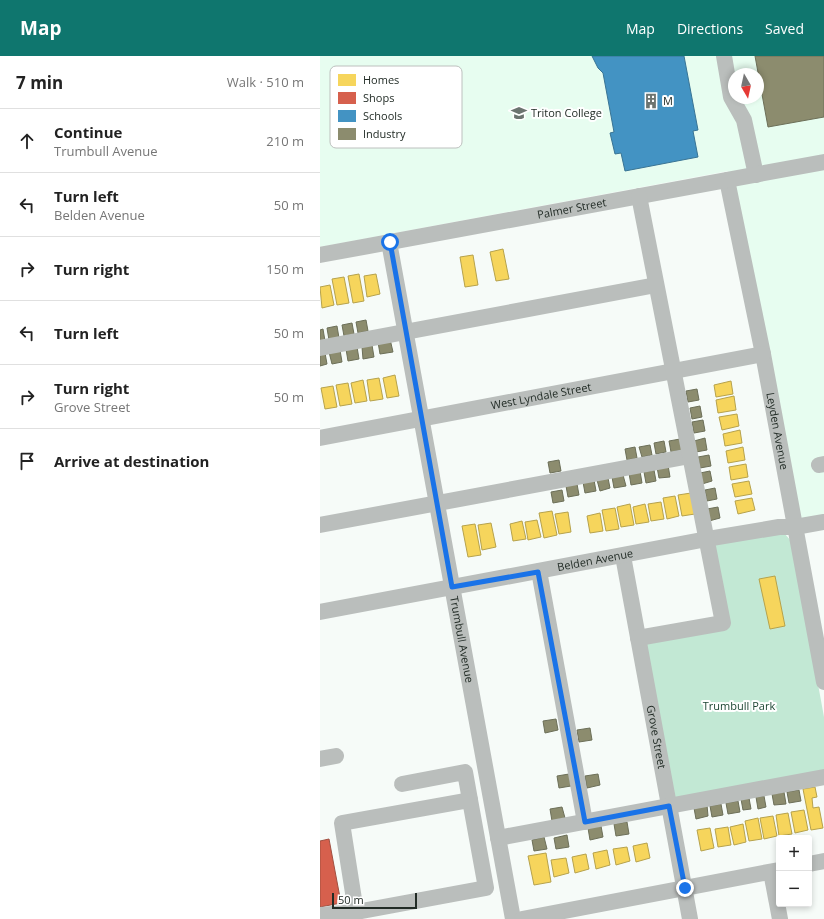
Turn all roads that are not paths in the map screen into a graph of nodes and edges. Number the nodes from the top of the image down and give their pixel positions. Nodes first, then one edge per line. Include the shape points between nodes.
1 (724, 56) edge
2 (824, 162) edge
3 (756, 175) junction
4 (727, 180) junction
5 (639, 196) junction
6 (390, 242) junction
7 (320, 255) edge
8 (656, 285) junction
9 (406, 332) junction
10 (320, 348) edge
11 (763, 354) junction
12 (674, 371) junction
13 (422, 419) junction
14 (320, 438) edge
15 (690, 456) junction
16 (437, 503) junction
17 (824, 522) edge
18 (320, 525) edge
19 (795, 527) junction
20 (707, 540) junction
21 (623, 556) junction
22 (538, 572) junction
23 (452, 587) junction
24 (320, 612) edge
25 (638, 638) junction
26 (824, 682) edge
27 (336, 756) dead end
28 (320, 759) edge
29 (824, 777) edge
30 (402, 784) dead end
31 (470, 800) junction
32 (669, 806) junction
33 (585, 822) junction
34 (498, 838) junction
35 (824, 861) edge
36 (812, 863) edge
37 (775, 871) edge
38 (685, 888) junction
39 (599, 912) edge
40 (320, 914) edge
41 (356, 915) edge
42 (557, 916) edge
43 (513, 919) edge
44 (522, 919) edge
45 (690, 919) edge
46 (780, 919) edge

1 - 3 street via 731,97 744,120
2 - 3 street, Palmer Street
3 - 4 street, Palmer Street
4 - 5 street, Palmer Street
4 - 11 street, Leyden Avenue
5 - 6 street, Palmer Street
5 - 8 street
6 - 7 street, Palmer Street
6 - 9 street, Trumbull Avenue
8 - 9 street
8 - 12 street
9 - 10 street
9 - 13 street, Trumbull Avenue
11 - 12 street, West Lyndale Street
11 - 19 street, Leyden Avenue
12 - 13 street, West Lyndale Street
12 - 15 street
13 - 14 street, West Lyndale Street
13 - 16 street, Trumbull Avenue
15 - 16 street
15 - 20 street
16 - 18 street
16 - 23 street, Trumbull Avenue
17 - 19 street, Belden Avenue
19 - 20 street, Belden Avenue via 779,527
19 - 26 street, Leyden Avenue
20 - 21 street, Belden Avenue
20 - 25 street via 723,622
21 - 22 street, Belden Avenue
21 - 25 street, Grove Street
22 - 23 street, Belden Avenue
22 - 33 street
23 - 24 street, Belden Avenue
23 - 34 street, Trumbull Avenue
25 - 32 street, Grove Street
27 - 28 street
29 - 32 street
30 - 31 street via 465,772
31 - 41 street via 486,888
31 - 41 street via 342,823
32 - 33 street
32 - 38 street, Grove Street
33 - 34 street
34 - 43 street, Trumbull Avenue
35 - 36 street
37 - 38 street
37 - 46 street
38 - 39 street
38 - 45 street, Grove Street
39 - 42 street
40 - 41 street
42 - 44 street

